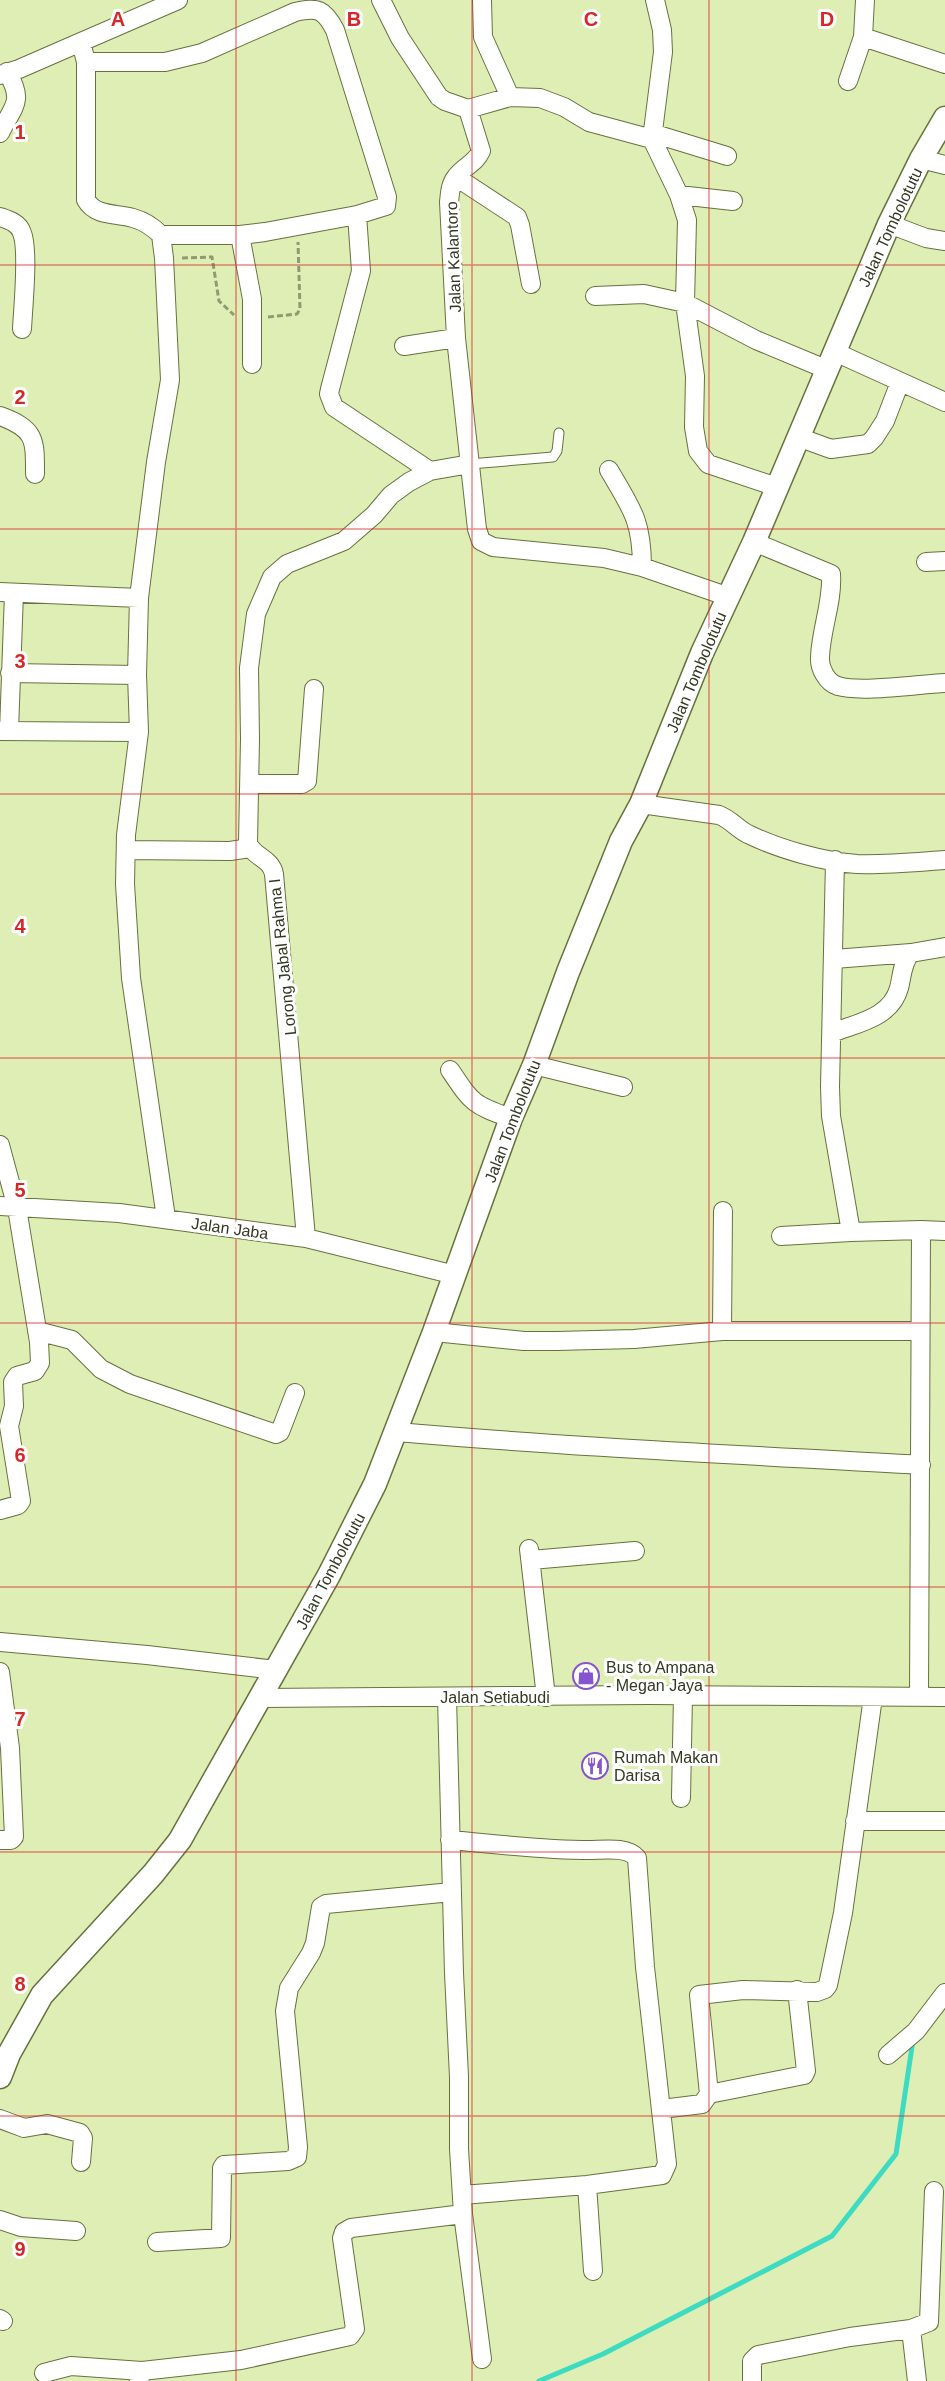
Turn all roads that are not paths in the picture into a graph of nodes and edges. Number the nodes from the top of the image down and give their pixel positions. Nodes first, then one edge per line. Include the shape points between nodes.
1 (178, 0) edge
2 (381, 0) edge
3 (483, 0) edge
4 (655, 0) edge
5 (865, 0) edge
6 (863, 37) junction
7 (81, 42) junction
8 (86, 62) junction
9 (945, 64) edge
10 (4, 74) edge
11 (848, 81) dead end
12 (510, 97) junction
13 (468, 109) junction
14 (945, 118) edge
15 (0, 133) edge
16 (652, 136) junction
17 (727, 156) dead end
18 (921, 159) junction
19 (945, 165) edge
20 (456, 177) junction
21 (679, 195) junction
22 (733, 201) dead end
23 (357, 215) junction
24 (0, 217) edge
25 (890, 224) junction
26 (161, 235) junction
27 (240, 235) junction
28 (945, 241) edge
29 (531, 284) dead end
30 (595, 296) dead end
31 (684, 303) junction
32 (22, 329) dead end
33 (456, 338) junction
34 (404, 346) dead end
35 (831, 361) junction
36 (252, 364) dead end
37 (900, 382) junction
38 (945, 402) edge
39 (0, 416) edge
40 (559, 433) dead end
41 (798, 437) junction
42 (470, 464) junction
43 (609, 470) dead end
44 (430, 471) junction
45 (35, 474) dead end
46 (777, 487) junction
47 (754, 542) junction
48 (945, 561) edge
49 (926, 562) dead end
50 (642, 567) junction
51 (7, 592) edge
52 (729, 597) junction
53 (139, 598) junction
54 (10, 673) junction
55 (137, 675) junction
56 (945, 683) edge
57 (314, 689) dead end
58 (4, 731) edge
59 (139, 732) junction
60 (250, 784) junction
61 (640, 804) junction
62 (250, 848) junction
63 (126, 850) junction
64 (835, 860) junction
65 (945, 860) edge
66 (945, 947) edge
67 (910, 953) junction
68 (834, 959) junction
69 (832, 1033) junction
70 (534, 1065) junction
71 (450, 1070) dead end
72 (623, 1087) dead end
73 (511, 1118) junction
74 (0, 1145) edge
75 (8, 1207) edge
76 (723, 1211) dead end
77 (166, 1218) junction
78 (921, 1230) junction
79 (945, 1231) edge
80 (851, 1232) junction
81 (781, 1236) dead end
82 (306, 1238) junction
83 (455, 1275) junction
84 (37, 1331) junction
85 (722, 1331) junction
86 (919, 1331) junction
87 (434, 1332) junction
88 (295, 1393) dead end
89 (397, 1432) junction
90 (921, 1465) junction
91 (0, 1510) edge
92 (635, 1551) dead end
93 (0, 1642) edge
94 (276, 1670) junction
95 (0, 1672) edge
96 (683, 1695) junction
97 (919, 1696) junction
98 (447, 1697) junction
99 (546, 1697) junction
100 (873, 1697) junction
101 (945, 1697) edge
102 (261, 1698) junction
103 (681, 1798) dead end
104 (855, 1821) junction
105 (945, 1821) edge
106 (0, 1840) edge
107 (450, 1840) junction
108 (452, 1892) junction
109 (797, 1990) junction
110 (945, 1993) edge
111 (5, 2052) edge
112 (888, 2055) dead end
113 (0, 2077) edge
114 (709, 2094) junction
115 (662, 2109) junction
116 (0, 2119) edge
117 (81, 2162) dead end
118 (587, 2185) junction
119 (934, 2191) dead end
120 (462, 2195) junction
121 (464, 2214) junction
122 (0, 2220) edge
123 (76, 2231) dead end
124 (939, 2233) edge
125 (157, 2242) dead end
126 (593, 2271) dead end
127 (911, 2330) junction
128 (482, 2359) dead end
129 (44, 2373) dead end
130 (140, 2376) edge
131 (752, 2381) edge
132 (917, 2381) edge

1 - 7 street
2 - 13 street via 400,38 439,97
3 - 12 street via 483,37
4 - 16 street via 663,52
5 - 6 street
6 - 9 street
6 - 11 street
7 - 8 street
7 - 10 street
8 - 23 street via 165,62 202,52 295,12 319,10 335,30 387,197 384,208
8 - 26 street via 86,200 100,212 138,219
10 - 15 street via 16,89 17,99
12 - 13 street
12 - 16 street via 540,98 596,124
13 - 20 street, Jalan Kalantoro via 481,151
14 - 18 street, Jalan Tombolotutu
16 - 17 street
16 - 21 street
18 - 19 street
18 - 25 street, Jalan Tombolotutu
20 - 29 street via 517,217
20 - 33 street, Jalan Kalantoro via 449,202
21 - 22 street
21 - 31 street via 688,235
23 - 27 street
23 - 44 street via 360,278 333,371 330,400 334,407
24 - 32 street via 12,221 23,233
25 - 28 street
25 - 35 street, Jalan Tombolotutu
26 - 27 street
26 - 53 street via 170,380
27 - 36 street via 250,279
30 - 31 street via 644,294
31 - 35 street via 756,340
31 - 46 street via 695,376 694,427 698,451 708,464
33 - 34 street
33 - 42 street, Jalan Kalantoro
35 - 37 street
35 - 41 street, Jalan Tombolotutu
37 - 38 street
37 - 41 street via 885,421 868,444 831,449
39 - 45 street via 26,428 31,435
40 - 42 lane via 553,458
41 - 46 street, Jalan Tombolotutu
42 - 44 street
42 - 50 street, Jalan Kalantoro via 477,529 485,544 604,558
43 - 50 street via 638,521
44 - 60 street via 391,495 344,541 287,564 272,577 256,614 249,668
46 - 47 street, Jalan Tombolotutu
47 - 52 street, Jalan Tombolotutu
47 - 56 street via 831,574 820,659 824,674 832,683 878,688
48 - 49 street
50 - 52 street, Jalan Kalantoro
51 - 53 street
51 - 54 street
52 - 61 street, Jalan Tombolotutu
53 - 55 street
54 - 55 street
54 - 58 street
55 - 59 street
57 - 60 street via 307,781
58 - 59 street
59 - 63 street
60 - 62 street
61 - 64 street via 719,815 748,835
61 - 70 street, Jalan Tombolotutu via 576,950
62 - 63 street
62 - 82 street, Lorong Jabal Rahma I via 270,863 274,874
63 - 77 street via 127,943
64 - 65 street via 865,864
64 - 68 street
66 - 67 street
67 - 68 street
67 - 69 street via 898,992 886,1010
68 - 69 street
69 - 80 street via 831,1116
70 - 72 street
70 - 73 street, Jalan Tombolotutu
71 - 73 street via 469,1098 482,1108
73 - 83 street, Jalan Tombolotutu
74 - 75 street
75 - 77 street, Jalan Jaba
75 - 84 street
76 - 85 street
77 - 82 street, Jalan Jaba
78 - 79 street
78 - 80 street
78 - 86 street
80 - 81 street
82 - 83 street, Jalan Jaba
83 - 87 street, Jalan Tombolotutu
84 - 88 street via 72,1340 101,1369 130,1384 276,1434
84 - 91 street via 40,1363 35,1371 15,1379 9,1423 21,1502
85 - 86 street
85 - 87 street via 557,1341
86 - 90 street
87 - 89 street, Jalan Tombolotutu
89 - 90 street
89 - 94 street, Jalan Tombolotutu via 354,1527
90 - 97 street
92 - 99 street via 530,1555
93 - 94 street
94 - 102 street, Jalan Tombolotutu
95 - 106 street via 10,1748 14,1836 11,1840
96 - 99 street, Jalan Setiabudi
96 - 100 street, Jalan Setiabudi
96 - 103 street
97 - 100 street, Jalan Setiabudi
97 - 101 street, Jalan Setiabudi
98 - 99 street, Jalan Setiabudi
98 - 102 street, Jalan Setiabudi
98 - 107 street
100 - 104 street
102 - 111 street, Jalan Tombolotutu via 180,1840 42,1995
104 - 105 street
104 - 109 street via 830,1980 821,1991
107 - 108 street
107 - 115 street via 563,1850 615,1850 636,1856
108 - 120 street
108 - 125 street via 321,1907 315,1943 289,1988 285,2004 297,2157 224,2165 221,2238
109 - 114 street via 804,2075
109 - 114 street via 699,1995
110 - 112 street via 916,2031
111 - 113 street, Jalan Tombolotutu
114 - 115 street via 702,2104
115 - 118 street via 664,2173
116 - 117 street via 24,2128 47,2124 80,2133
118 - 120 street
118 - 126 street
119 - 124 street
120 - 121 street
121 - 128 street
121 - 130 street via 344,2232 355,2329 350,2336 241,2360
122 - 123 street via 21,2227
124 - 127 street via 930,2319
127 - 131 street via 758,2355 752,2361
127 - 132 street
129 - 130 street via 71,2366

